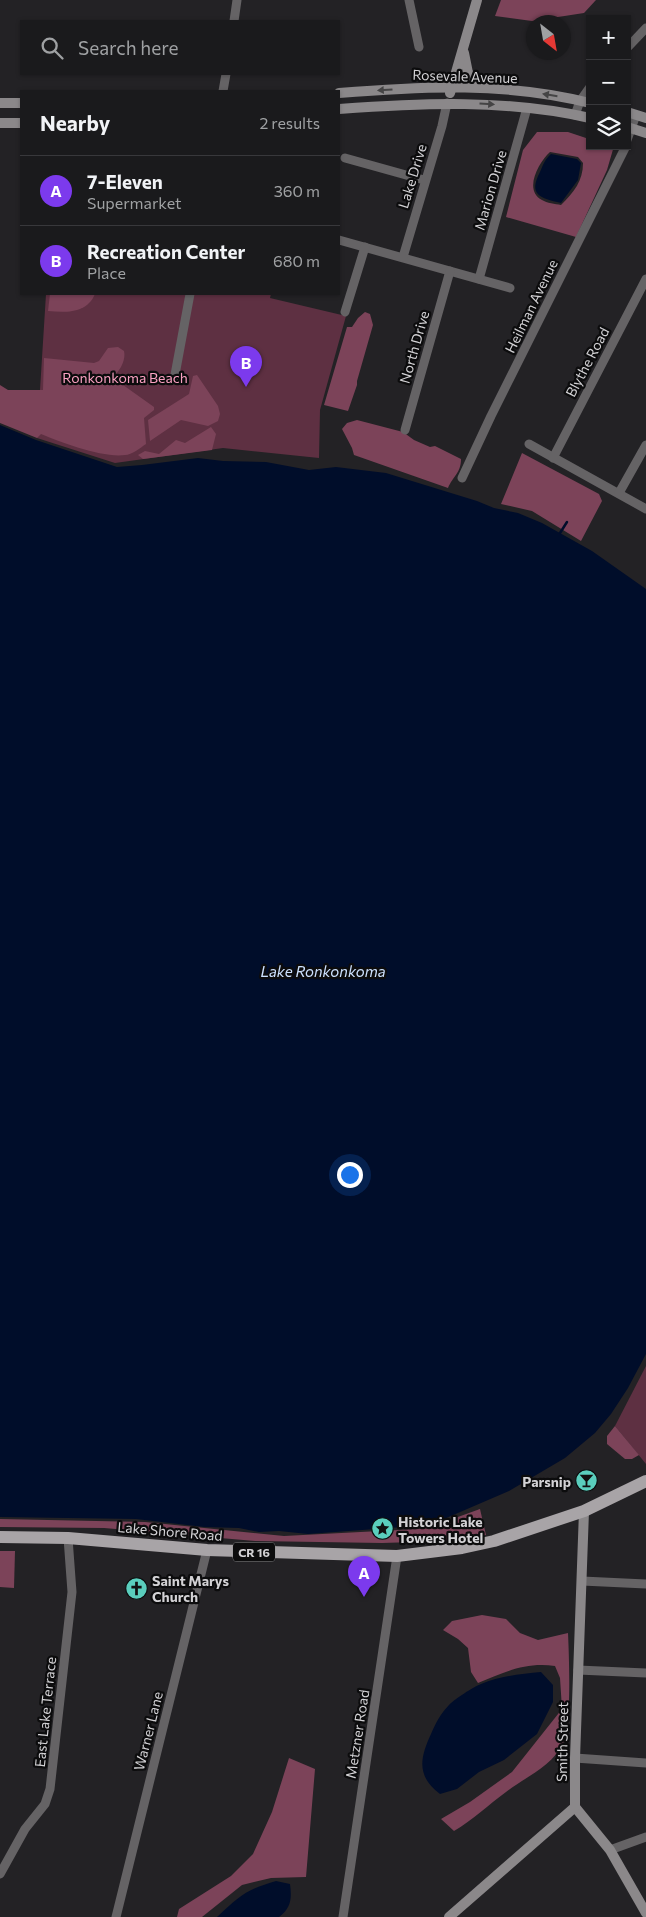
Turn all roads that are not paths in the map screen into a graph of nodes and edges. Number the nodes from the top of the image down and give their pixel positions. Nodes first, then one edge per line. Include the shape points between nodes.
1 (237, 0) edge
2 (409, 0) edge
3 (477, 0) edge
4 (234, 20) edge
5 (646, 28) edge
6 (631, 44) edge
7 (419, 47) dead end
8 (463, 48) junction
9 (226, 75) edge
10 (452, 87) junction
11 (485, 88) junction
12 (223, 90) edge
13 (340, 93) edge
14 (585, 102) edge
15 (0, 103) edge
16 (20, 103) edge
17 (447, 103) junction
18 (340, 108) edge
19 (527, 108) junction
20 (631, 113) edge
21 (575, 115) junction
22 (586, 117) edge
23 (646, 118) edge
24 (0, 123) edge
25 (20, 123) edge
26 (631, 128) edge
27 (646, 133) edge
28 (624, 150) edge
29 (345, 158) dead end
30 (424, 180) junction
31 (340, 240) edge
32 (365, 247) junction
33 (403, 258) junction
34 (450, 271) junction
35 (480, 279) junction
36 (646, 279) edge
37 (510, 288) dead end
38 (190, 295) edge
39 (345, 312) dead end
40 (174, 380) dead end
41 (405, 430) dead end
42 (529, 444) dead end
43 (646, 445) edge
44 (553, 458) junction
45 (462, 478) dead end
46 (620, 493) junction
47 (646, 509) edge
48 (646, 1480) edge
49 (584, 1511) junction
50 (0, 1537) edge
51 (68, 1538) junction
52 (207, 1550) junction
53 (397, 1556) junction
54 (582, 1581) junction
55 (646, 1584) edge
56 (578, 1670) junction
57 (646, 1673) edge
58 (575, 1758) junction
59 (646, 1763) edge
60 (575, 1807) junction
61 (646, 1837) edge
62 (610, 1850) junction
63 (0, 1874) edge
64 (646, 1912) edge
65 (455, 1915) edge
66 (116, 1917) edge
67 (343, 1917) edge

1 - 4 street
2 - 7 street
3 - 8 main road
5 - 6 street
8 - 10 main road
8 - 11 main road via 468,73
9 - 12 street
10 - 11 main road, Rosevale Avenue
10 -> 13 main road, Rosevale Avenue
10 - 17 main road
14 -> 11 main road, Rosevale Avenue
14 - 21 street
15 - 16 main road
17 - 18 main road, Rosevale Avenue
17 -> 19 main road, Rosevale Avenue
17 - 30 street, Lake Drive
19 - 21 main road, Rosevale Avenue
19 - 35 street, Marion Drive
20 - 23 main road
21 - 22 main road, Rosevale Avenue
24 - 25 main road
26 - 27 main road
28 - 45 street, Heilman Avenue
29 - 30 street
30 - 33 street, Lake Drive
31 - 32 street
32 - 33 street
32 - 39 street
33 - 34 street
34 - 35 street
34 - 41 street, North Drive
35 - 37 street
36 - 44 street, Blythe Road
38 - 40 street
42 - 44 street
43 - 46 street
44 - 46 street
46 - 47 street
48 - 49 main road, CR 16
49 - 53 main road, CR 16 via 494,1541
49 - 54 main road, Smith Street
50 - 51 main road, Lake Shore Road / CR 16
51 - 52 main road, Lake Shore Road / CR 16
51 - 63 street, East Lake Terrace via 72,1592 50,1789 45,1804 24,1829
52 - 53 main road, Lake Shore Road / CR 16
52 - 66 street, Warner Lane
53 - 67 street, Metzner Road
54 - 55 street
54 - 56 main road, Smith Street
56 - 57 street
56 - 58 main road, Smith Street
58 - 59 street
58 - 60 main road, Smith Street
60 - 62 main road
60 - 65 main road
61 - 62 street
62 - 64 main road

